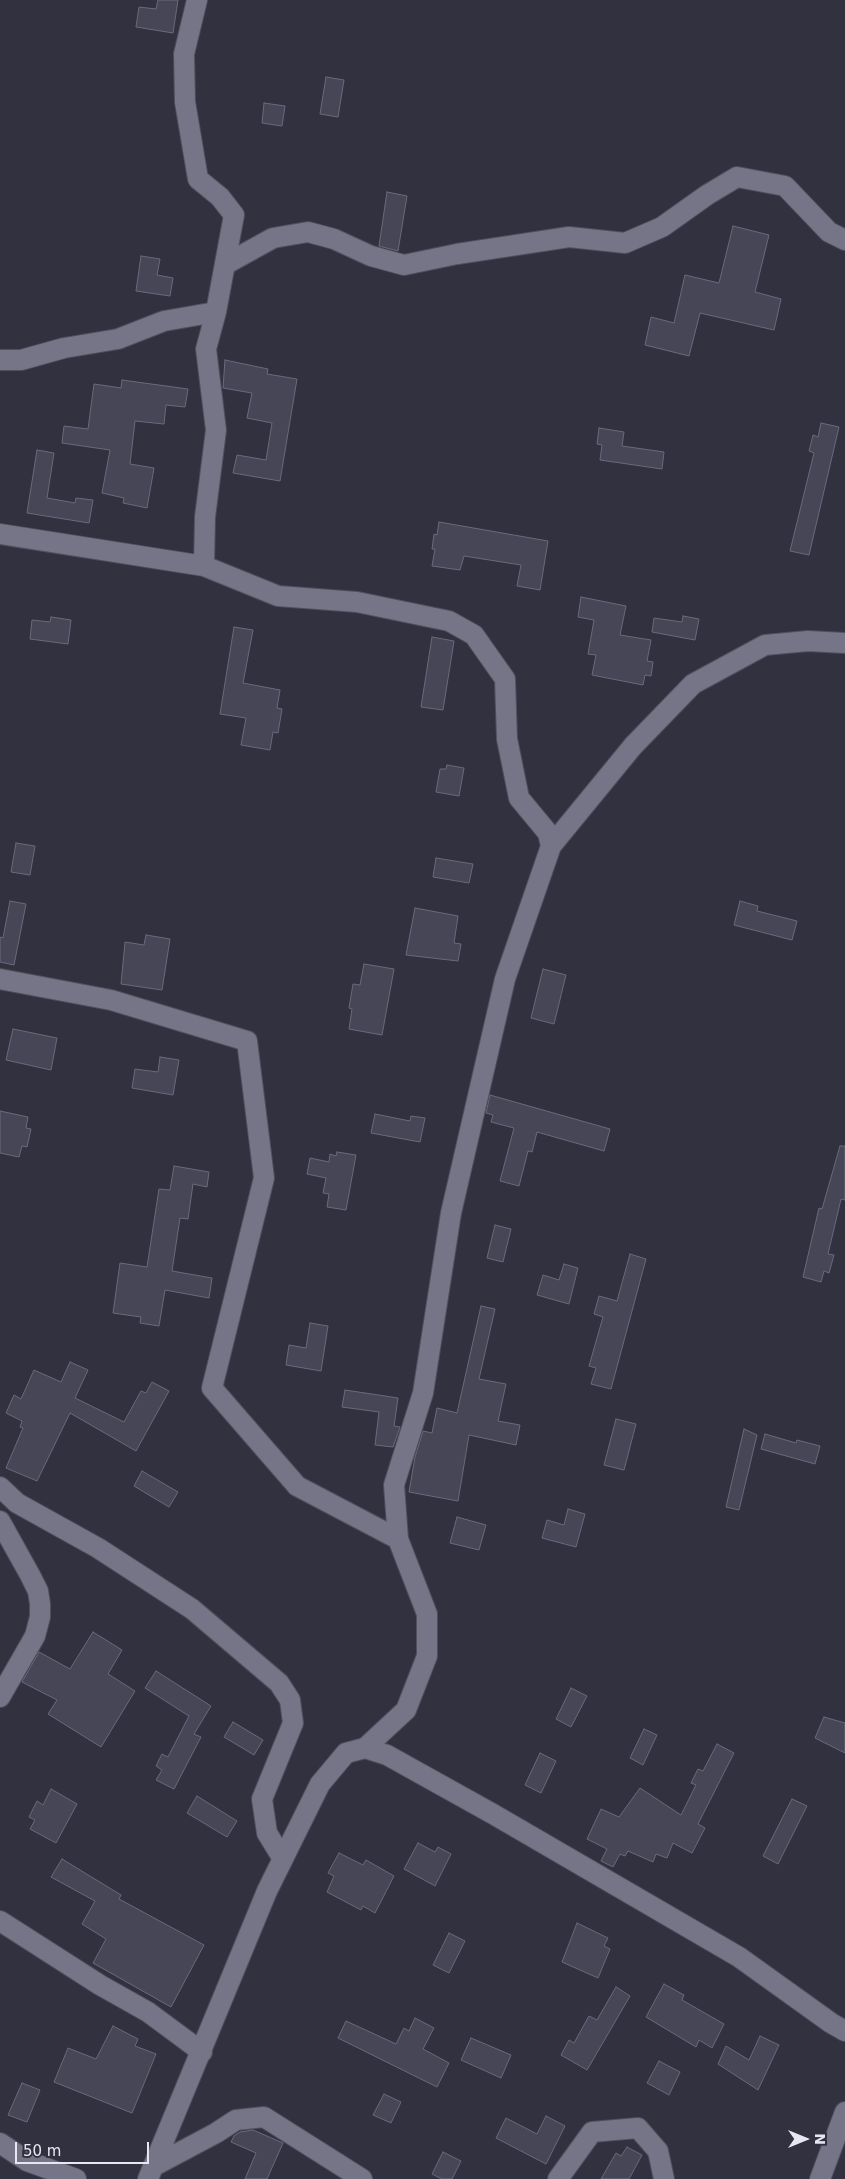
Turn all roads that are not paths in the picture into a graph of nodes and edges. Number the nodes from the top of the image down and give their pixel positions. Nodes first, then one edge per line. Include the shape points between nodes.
1 (197, 0) edge
2 (845, 240) edge
3 (226, 264) junction
4 (216, 312) junction
5 (0, 360) edge
6 (0, 534) edge
7 (204, 566) junction
8 (845, 643) edge
9 (550, 846) junction
10 (0, 979) edge
11 (0, 1487) edge
12 (0, 1521) edge
13 (398, 1539) junction
14 (0, 1698) edge
15 (365, 1748) junction
16 (283, 1859) junction
17 (0, 1921) edge
18 (845, 2031) edge
19 (202, 2052) junction
20 (845, 2112) edge
21 (0, 2143) edge
22 (151, 2172) edge
23 (76, 2179) edge
24 (362, 2179) edge
25 (558, 2179) edge
26 (664, 2179) edge
27 (820, 2179) edge

1 - 3 street via 184,54 185,102 198,179 220,197 234,215
2 - 3 street via 829,232 785,186 737,177 662,227 625,243 569,237 404,265 371,256 334,238 308,232 273,238
3 - 4 street
4 - 5 street via 164,322 118,339 64,348 22,360
4 - 7 street via 206,349 216,430 205,517
6 - 7 street
7 - 9 street via 278,596 367,604 449,621 474,635 505,679 507,739 519,798 548,833
8 - 9 street via 808,641 765,645 694,684 633,746
9 - 13 street via 505,979 451,1213 423,1393 394,1485
10 - 13 street via 111,1000 247,1041 264,1178 212,1388 297,1486
11 - 16 street via 17,1503 98,1548 192,1609 279,1683 290,1700 293,1723 262,1799 267,1833
12 - 14 street via 38,1591 40,1618 35,1636
13 - 15 street via 427,1614 427,1656 406,1710
15 - 16 street via 346,1753 320,1784
15 - 18 street via 386,1755 485,1809 739,1957
16 - 19 street via 227,1985
17 - 19 street via 148,2012
19 - 22 street
20 - 27 street
21 - 23 street via 27,2161
22 - 24 street via 236,2120 264,2117
25 - 26 street via 592,2132 638,2128 658,2151

